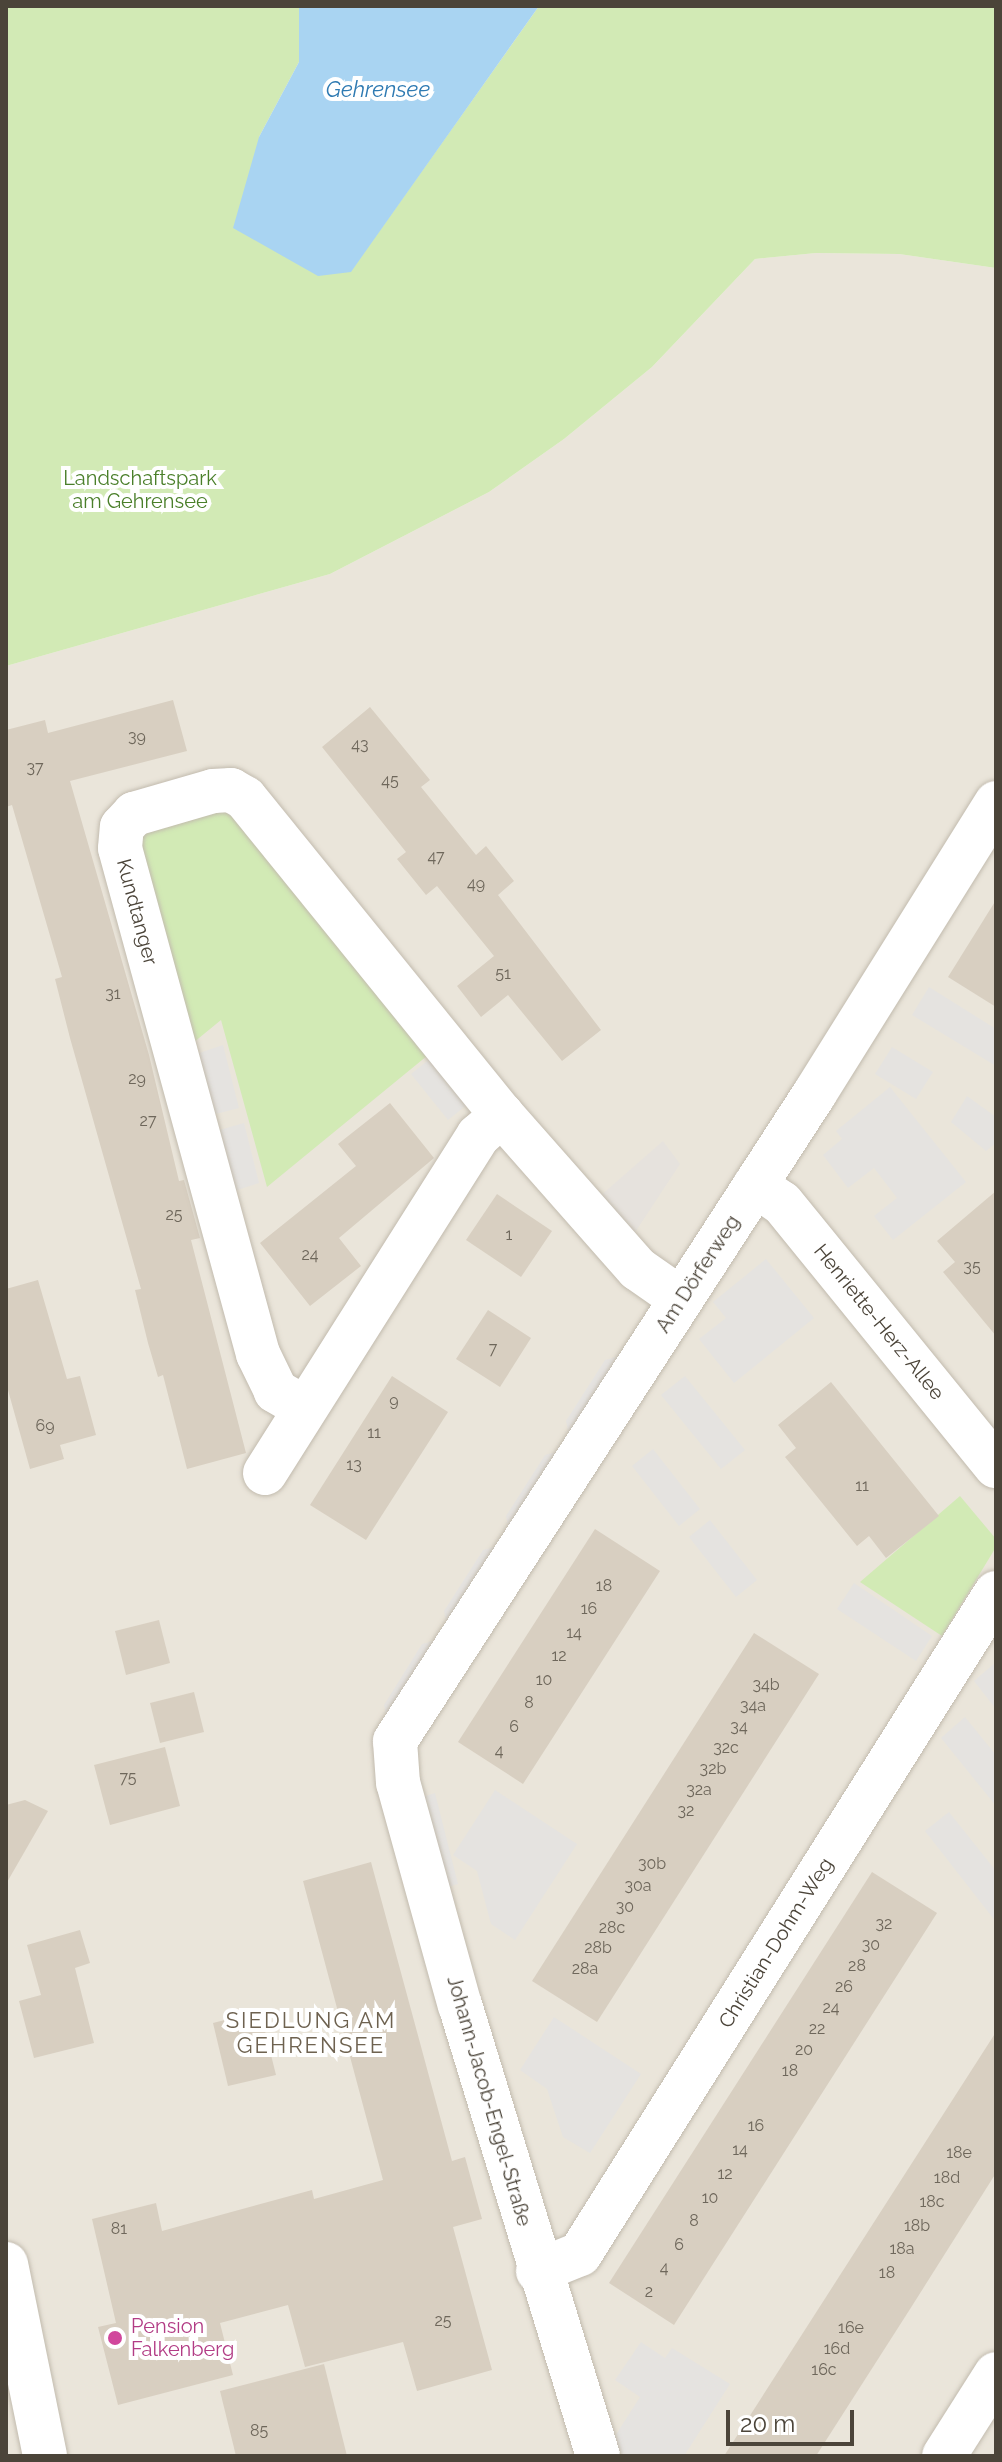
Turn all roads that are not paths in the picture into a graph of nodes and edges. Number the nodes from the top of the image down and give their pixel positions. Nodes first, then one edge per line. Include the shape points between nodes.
1 (996, 803) edge
2 (502, 1115) junction
3 (755, 1185) junction
4 (681, 1299) junction
5 (305, 1408) junction
6 (996, 1466) edge
7 (265, 1473) dead end
8 (996, 1593) edge
9 (395, 1741) joint
10 (6, 2264) edge
11 (538, 2271) junction
12 (15, 2358) edge
13 (996, 2374) edge
14 (45, 2456) edge
15 (598, 2456) edge
16 (944, 2456) edge

1 - 3 street, Am Dörferweg
2 - 4 street, Kundtanger via 638,1269
2 - 5 street via 478,1136
2 - 5 street, Kundtanger via 245,798 231,790 213,791 134,814 122,827 120,848 258,1354 276,1391
3 - 4 street, Am Dörferweg
3 - 6 street, Henriette-Herz-Allee via 782,1203
4 - 9 street, Am Dörferweg
5 - 7 street
8 - 11 street, Christian-Dohm-Weg via 580,2254
9 - 11 street, Johann-Jacob-Engel-Straße via 398,1783
10 - 12 street
11 - 15 street, Johann-Jacob-Engel-Straße via 556,2310
12 - 14 street
13 - 16 street

